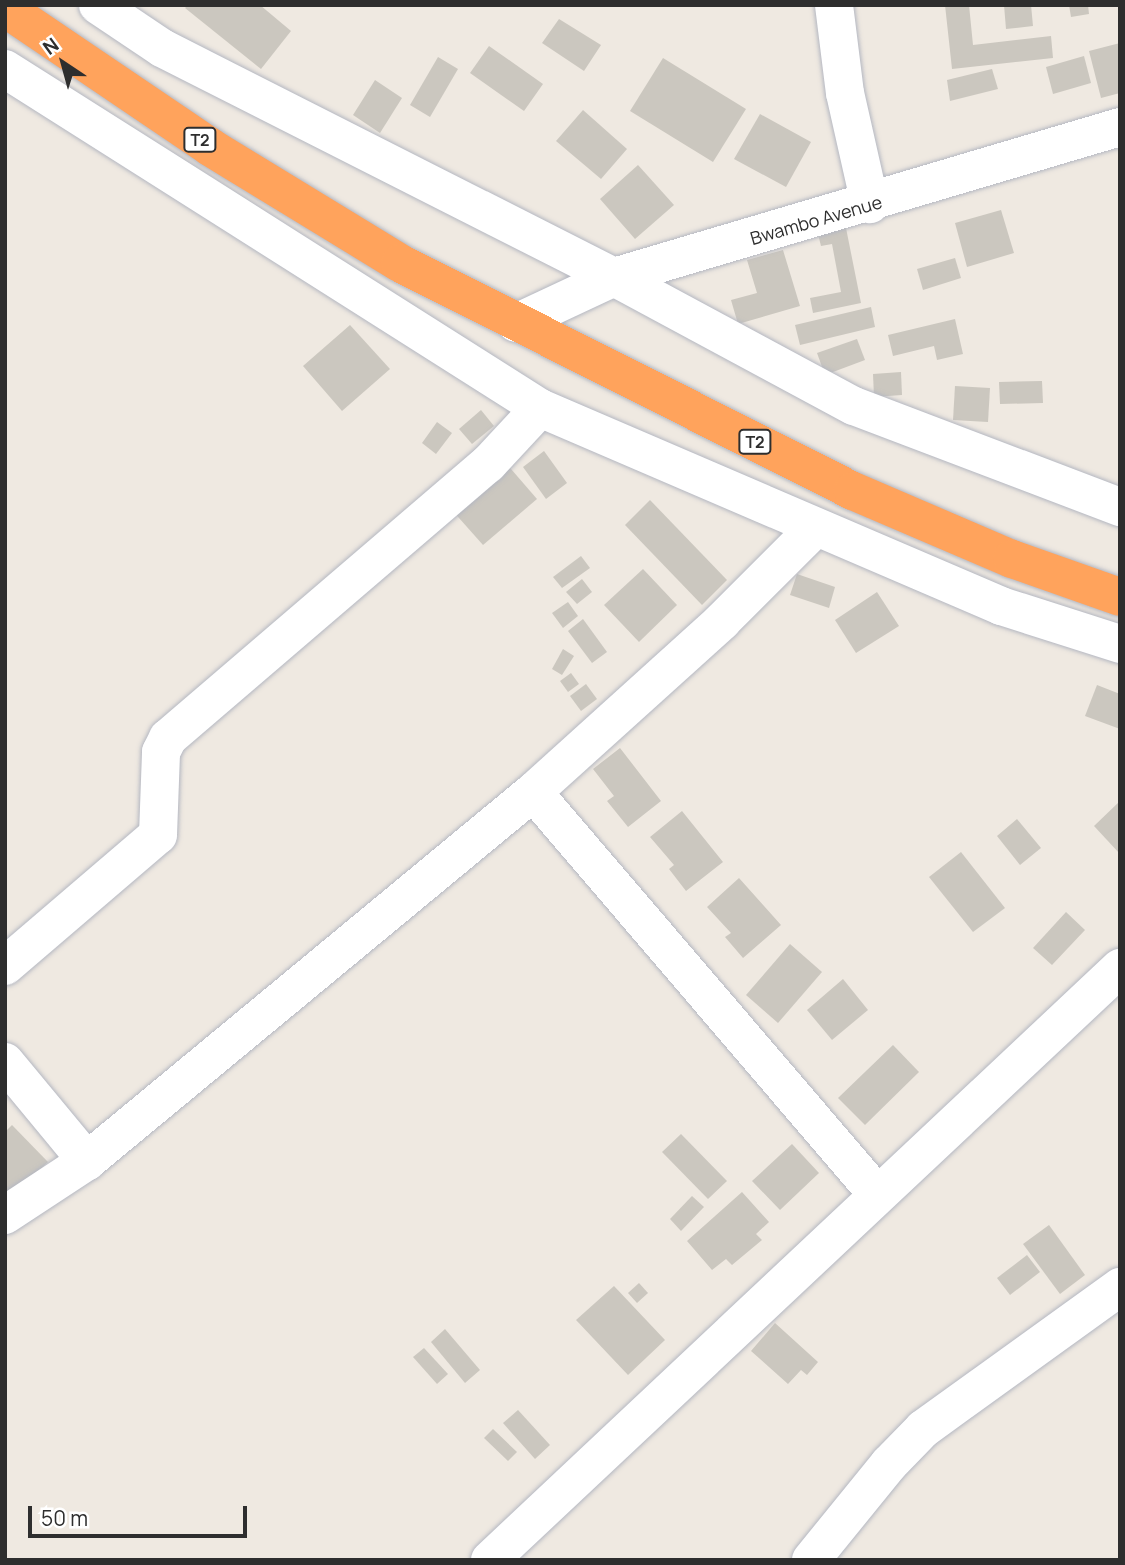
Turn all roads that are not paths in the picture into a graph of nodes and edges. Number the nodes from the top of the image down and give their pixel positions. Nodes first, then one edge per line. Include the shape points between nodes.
1 (98, 5) edge
2 (834, 5) edge
3 (5, 8) edge
4 (5, 19) edge
5 (49, 39) junction
6 (5, 69) edge
7 (1120, 127) edge
8 (870, 204) junction
9 (614, 277) junction
10 (516, 323) junction
11 (540, 408) junction
12 (1120, 507) edge
13 (815, 528) junction
14 (1120, 597) edge
15 (1120, 644) edge
16 (533, 792) junction
17 (5, 966) edge
18 (1120, 968) edge
19 (5, 1062) edge
20 (87, 1161) junction
21 (877, 1194) junction
22 (5, 1215) edge
23 (1120, 1287) edge
24 (491, 1560) edge
25 (811, 1560) edge

1 - 9 street via 162,48
2 - 8 street via 845,93
3 - 5 highway, T2
4 - 5 highway
5 - 6 street
5 - 10 highway, T2 via 210,147 364,241
6 - 11 street
7 - 8 street, Bwambo Avenue
8 - 9 street, Bwambo Avenue
9 - 10 street, Bwambo Avenue
9 - 12 street via 854,406
10 - 14 highway, T2 via 853,491 1012,559
11 - 13 street
11 - 17 street via 488,464 167,738 161,752 158,835
13 - 15 street via 1001,606
13 - 16 street via 722,621
16 - 20 street
16 - 21 street
18 - 21 street
19 - 20 street
20 - 22 street
21 - 24 street
23 - 25 street via 923,1429

